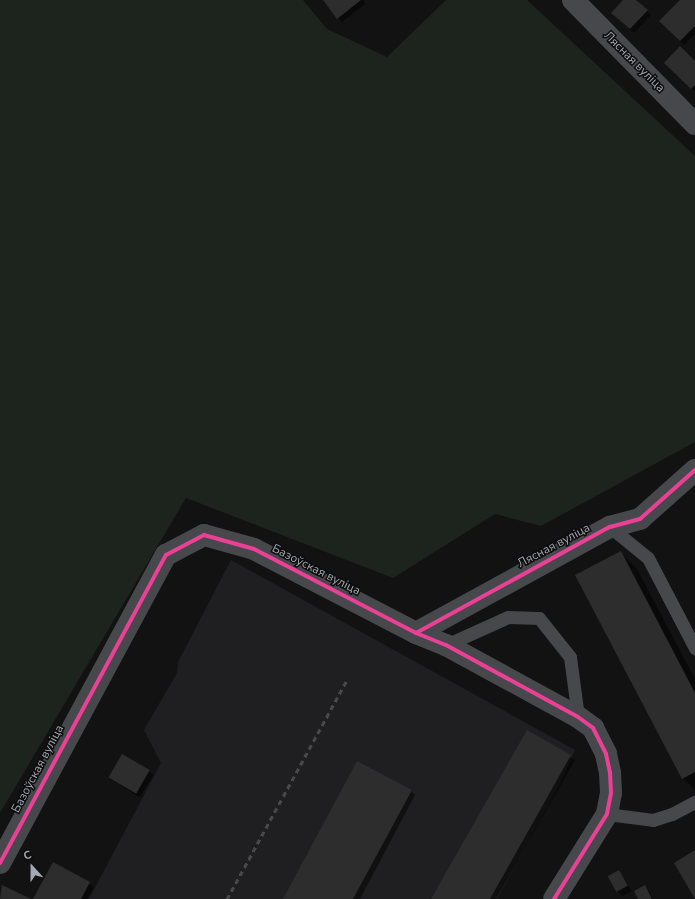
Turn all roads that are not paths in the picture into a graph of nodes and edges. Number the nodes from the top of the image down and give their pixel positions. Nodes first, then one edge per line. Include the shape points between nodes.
1 (573, 0) edge
2 (695, 124) edge
3 (695, 470) edge
4 (610, 527) junction
5 (416, 633) junction
6 (446, 646) junction
7 (695, 648) edge
8 (578, 717) junction
9 (695, 802) edge
10 (607, 814) junction
11 (0, 863) edge
12 (554, 899) edge

1 - 2 street, Лясная вуліца
3 - 4 street, Лясная вуліца via 640,519
4 - 5 street, Лясная вуліца
4 - 7 lane via 648,558
5 - 6 street, Базоўская вуліца
5 - 11 street, Базоўская вуліца via 254,549 204,535 166,555
6 - 8 street, Базоўская вуліца
6 - 8 lane via 508,617 539,618 570,658
8 - 10 street, Базоўская вуліца via 593,728 606,754 611,793
9 - 10 lane via 653,820
10 - 12 street, Базоўская вуліца

